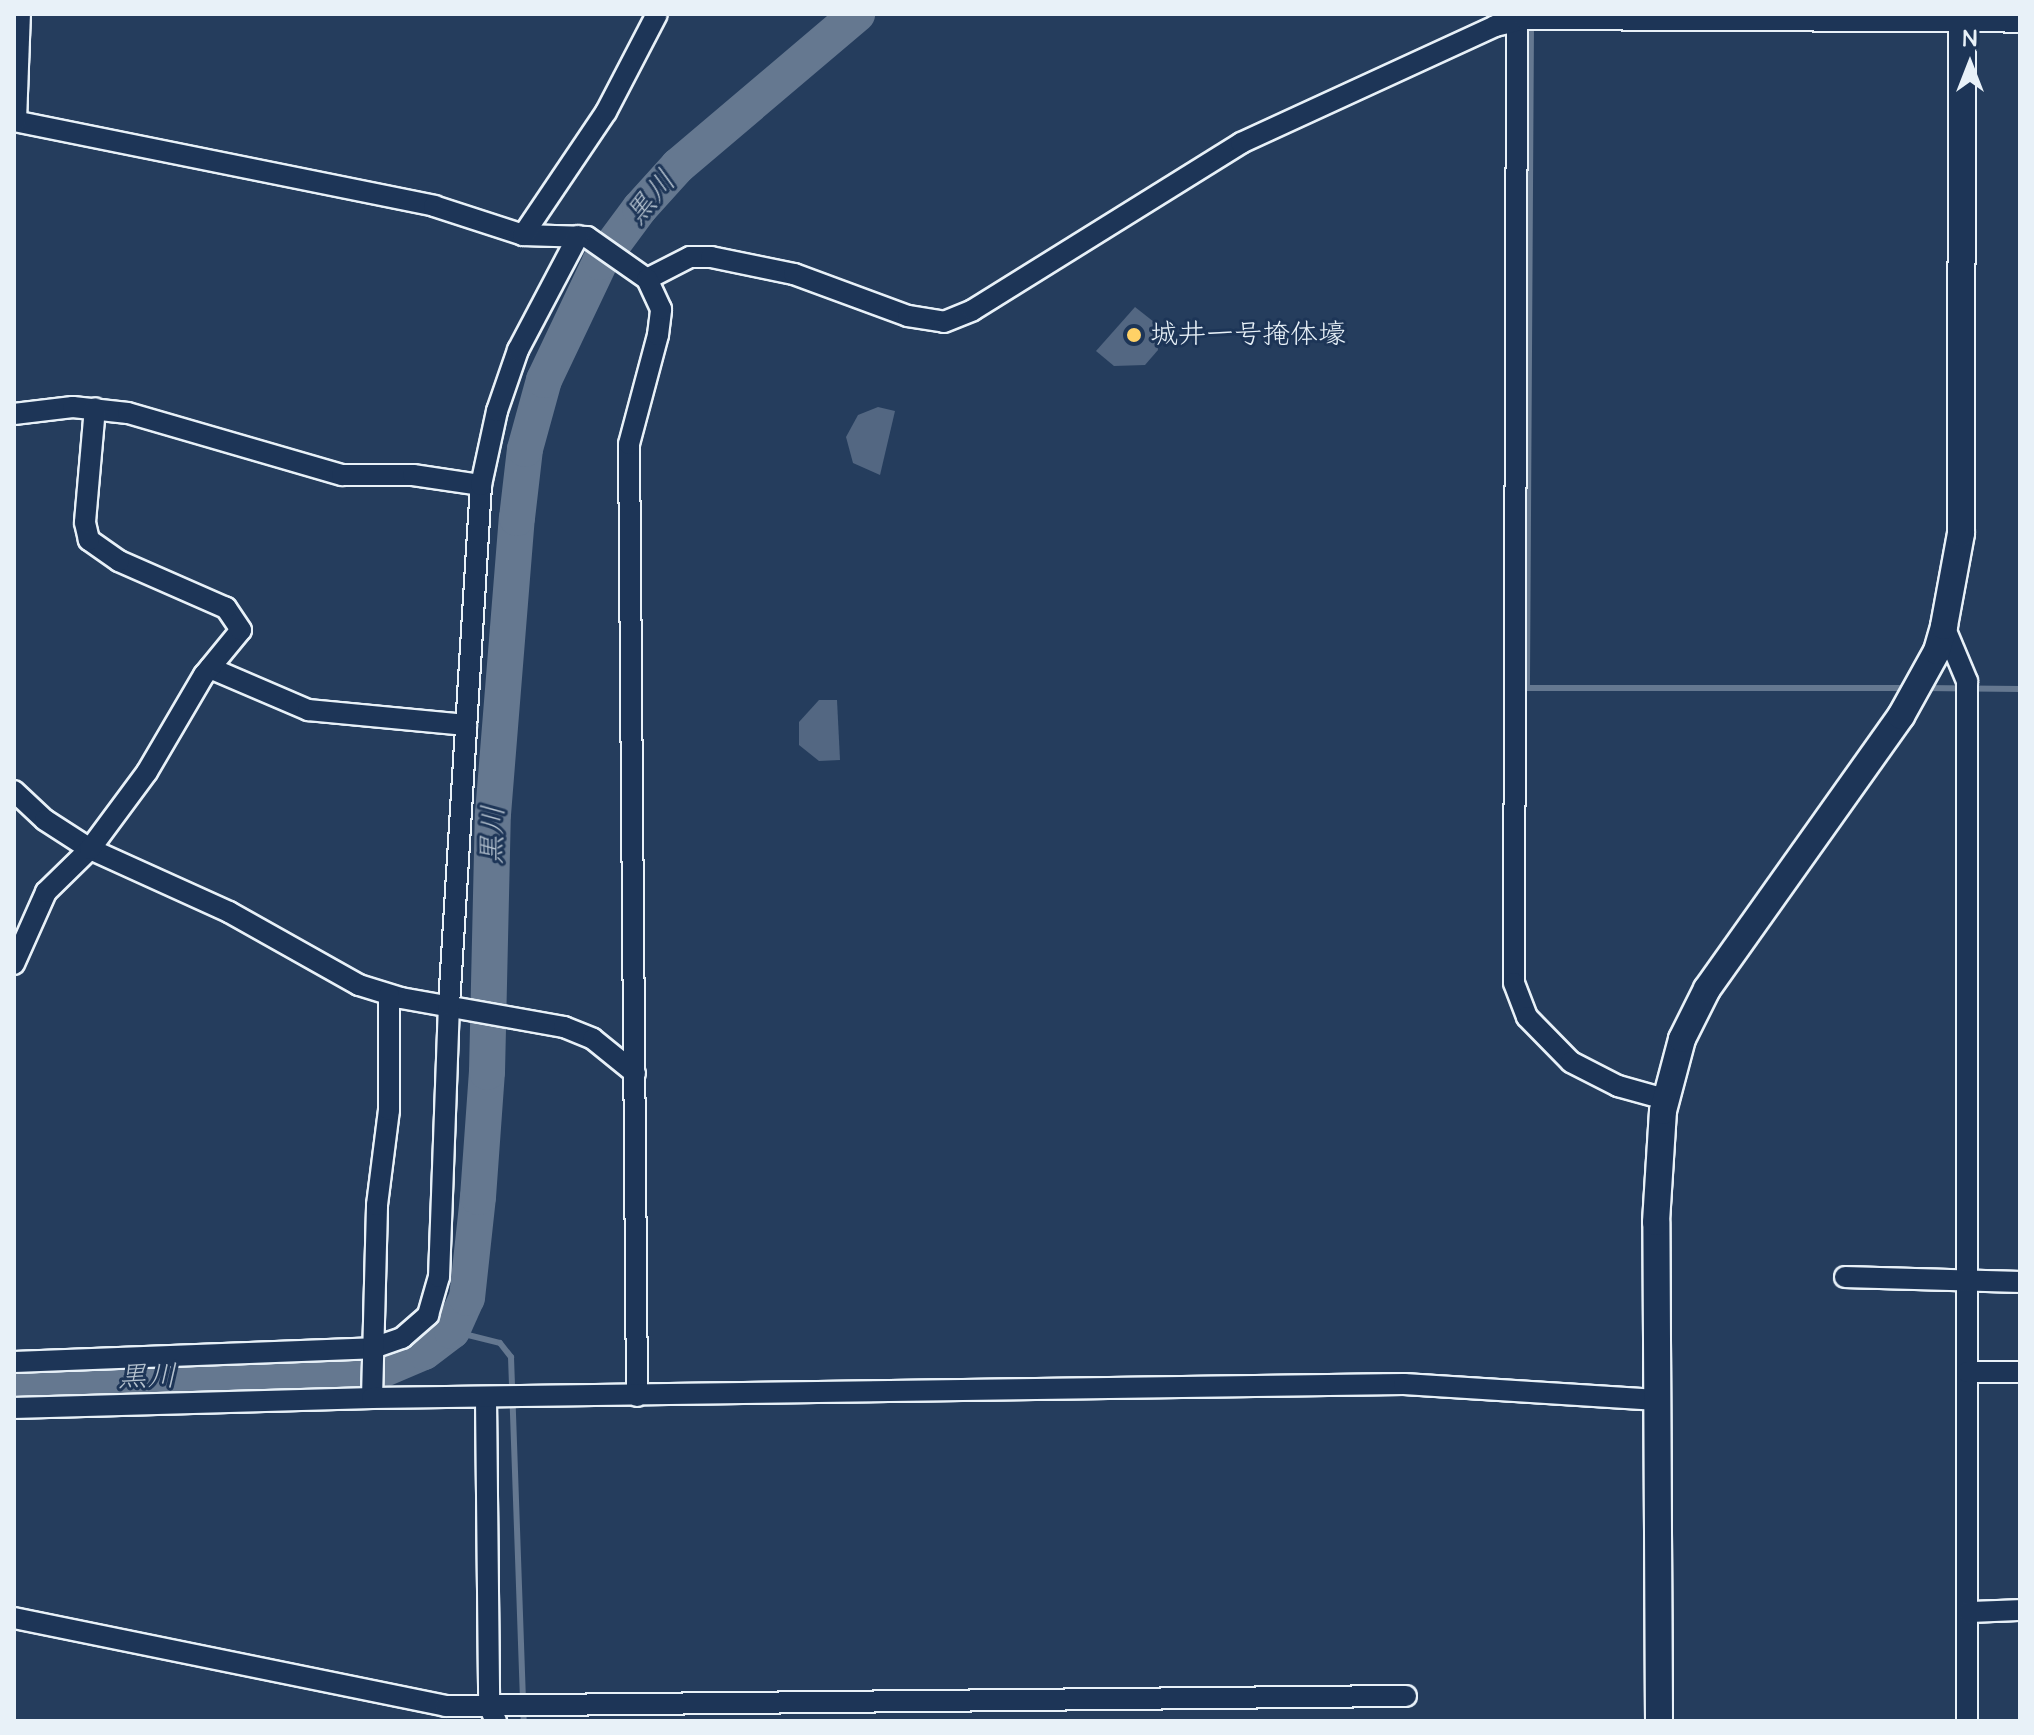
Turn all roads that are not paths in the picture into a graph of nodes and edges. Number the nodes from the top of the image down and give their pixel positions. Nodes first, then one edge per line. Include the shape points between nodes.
1 (20, 14) edge
2 (657, 14) edge
3 (1517, 18) edge
4 (1962, 18) edge
5 (2020, 22) edge
6 (15, 121) edge
7 (523, 235) junction
8 (582, 236) junction
9 (642, 277) junction
10 (95, 408) junction
11 (14, 414) edge
12 (481, 485) junction
13 (1944, 626) junction
14 (210, 668) junction
15 (466, 725) junction
16 (14, 791) edge
17 (90, 849) junction
18 (14, 964) edge
19 (389, 995) junction
20 (452, 1005) junction
21 (635, 1073) junction
22 (1665, 1099) junction
23 (1845, 1277) dead end
24 (1968, 1280) junction
25 (2020, 1282) edge
26 (373, 1351) junction
27 (14, 1362) edge
28 (1967, 1372) junction
29 (2020, 1372) edge
30 (372, 1392) junction
31 (637, 1396) junction
32 (492, 1398) junction
33 (1657, 1400) junction
34 (14, 1408) edge
35 (2020, 1610) edge
36 (1968, 1612) junction
37 (14, 1618) edge
38 (1406, 1696) dead end
39 (485, 1714) edge
40 (1659, 1721) edge
41 (1967, 1721) edge

1 - 6 street
2 - 7 street via 606,112
3 - 4 street
3 - 9 street via 1241,143 973,310 944,322 908,316 794,274 711,257 690,257
3 - 22 street via 1514,983 1527,1017 1571,1062 1618,1086
4 - 5 street
4 - 13 street via 1961,533
6 - 7 street via 434,206
7 - 8 street
8 - 9 street
8 - 12 street via 518,350 497,411
9 - 21 street via 661,309 629,444
10 - 11 street
10 - 12 street via 156,420 342,475 413,475
10 - 14 street via 85,522 89,540 119,561 236,617 241,630
12 - 15 street
13 - 22 street via 1932,662 1901,716 1707,989 1682,1039
13 - 24 street via 1967,681
14 - 15 street via 308,710
14 - 17 street via 147,772
15 - 20 street
16 - 17 street via 45,820
17 - 18 street via 46,892
17 - 19 street via 229,912 321,966
19 - 20 street
19 - 26 street via 389,1110 377,1205
20 - 21 street via 593,1039
20 - 26 street via 435,1300 417,1327
21 - 31 street
22 - 33 street via 1657,1196
23 - 24 street
24 - 25 street
24 - 28 street
26 - 27 street
26 - 30 street
28 - 29 street
28 - 36 street
30 - 32 street
30 - 34 street
31 - 32 street
31 - 33 street via 1404,1384
32 - 39 street
33 - 40 street
35 - 36 street
36 - 41 street
37 - 39 street
38 - 39 street

